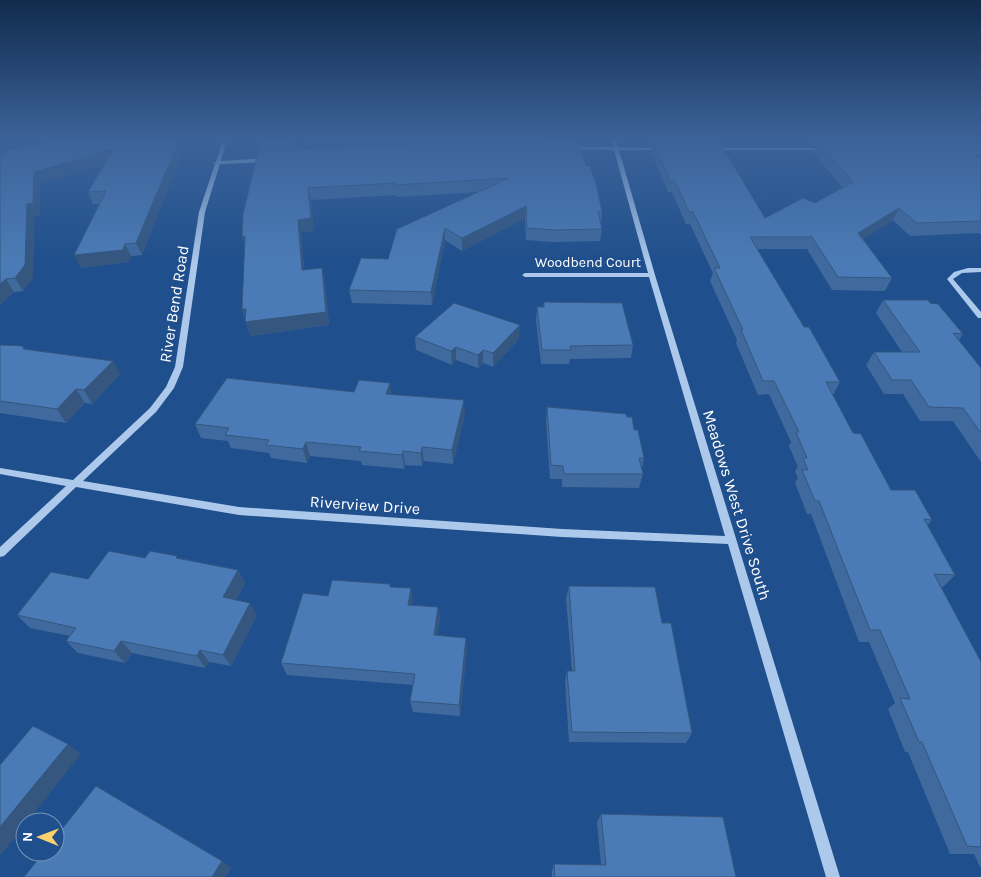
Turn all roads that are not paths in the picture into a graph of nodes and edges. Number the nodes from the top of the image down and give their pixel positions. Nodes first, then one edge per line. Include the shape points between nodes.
1 (211, 181) edge
2 (625, 181) edge
3 (981, 270) edge
4 (525, 275) dead end
5 (652, 275) junction
6 (981, 316) edge
7 (0, 471) edge
8 (76, 484) junction
9 (731, 540) junction
10 (0, 553) edge
11 (833, 877) edge

1 - 8 street, River Bend Road via 202,212 179,367 170,388 153,410
2 - 5 street, Meadows West Drive South
3 - 6 street via 960,272 950,279
4 - 5 street, Woodbend Court
5 - 9 street, Meadows West Drive South
7 - 8 street, Riverview Drive
8 - 9 street, Riverview Drive via 239,511 562,533
8 - 10 street, River Bend Road
9 - 11 street, Meadows West Drive South

